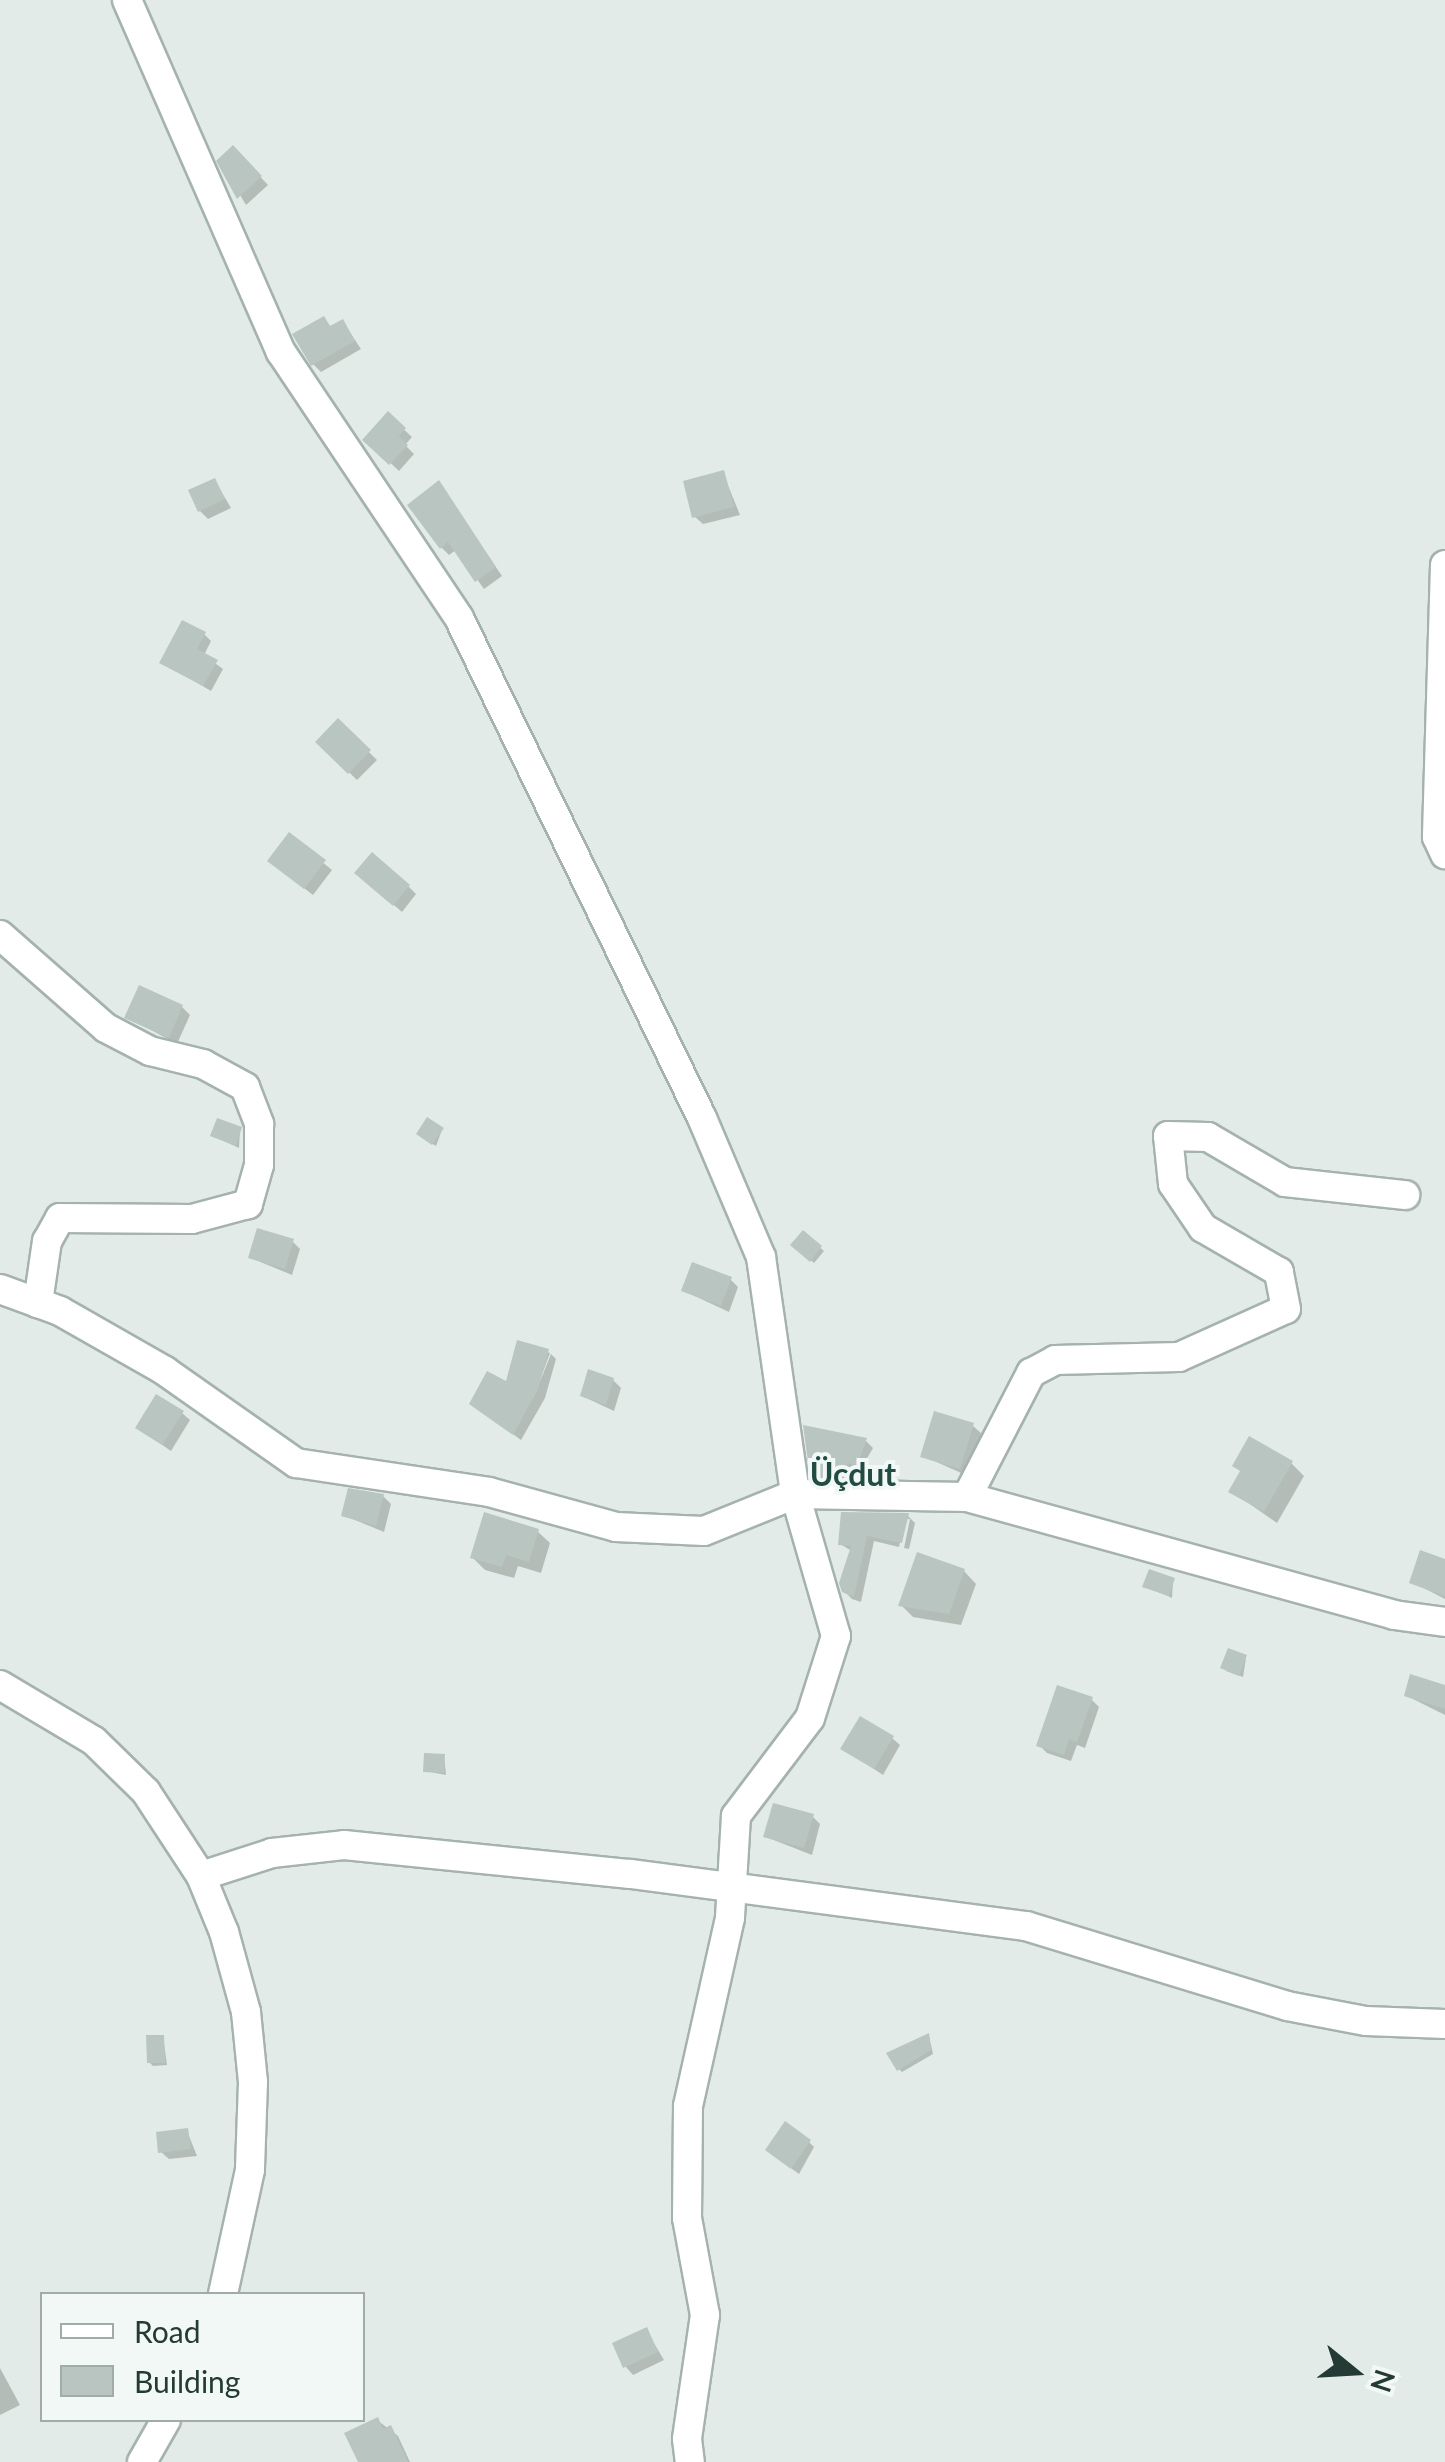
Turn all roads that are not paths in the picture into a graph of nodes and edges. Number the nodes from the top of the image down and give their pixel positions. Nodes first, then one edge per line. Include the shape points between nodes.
1 (127, 0) edge
2 (1445, 565) edge
3 (1445, 854) edge
4 (0, 935) edge
5 (1405, 1196) dead end
6 (0, 1290) edge
7 (38, 1303) junction
8 (796, 1494) junction
9 (967, 1496) junction
10 (1445, 1622) edge
11 (0, 1684) edge
12 (202, 1876) junction
13 (729, 1887) junction
14 (1445, 2024) edge
15 (223, 2292) edge
16 (165, 2422) edge
17 (142, 2462) edge
18 (690, 2462) edge

1 - 8 street via 280,352 459,618 702,1118 761,1257
2 - 3 street via 1437,837
4 - 7 street via 106,1028 245,1087 259,1124 259,1165 248,1204 192,1219 60,1218 47,1241
5 - 9 street via 1285,1182 1208,1137 1168,1136 1173,1184 1203,1228 1280,1272 1286,1309 1179,1357 1055,1360 1030,1373
6 - 7 street
7 - 8 street via 165,1371 296,1463 490,1492 616,1527 704,1531
8 - 9 street
8 - 13 street via 836,1636 810,1718 736,1816
9 - 10 street via 1394,1615
11 - 12 street via 94,1741 146,1792
12 - 13 street via 272,1853 344,1845
12 - 15 street via 246,2012 253,2082 250,2170
13 - 14 street via 1026,1926 1287,2006 1366,2021
13 - 18 street via 714,2006 688,2106 687,2218 705,2315
16 - 17 street

